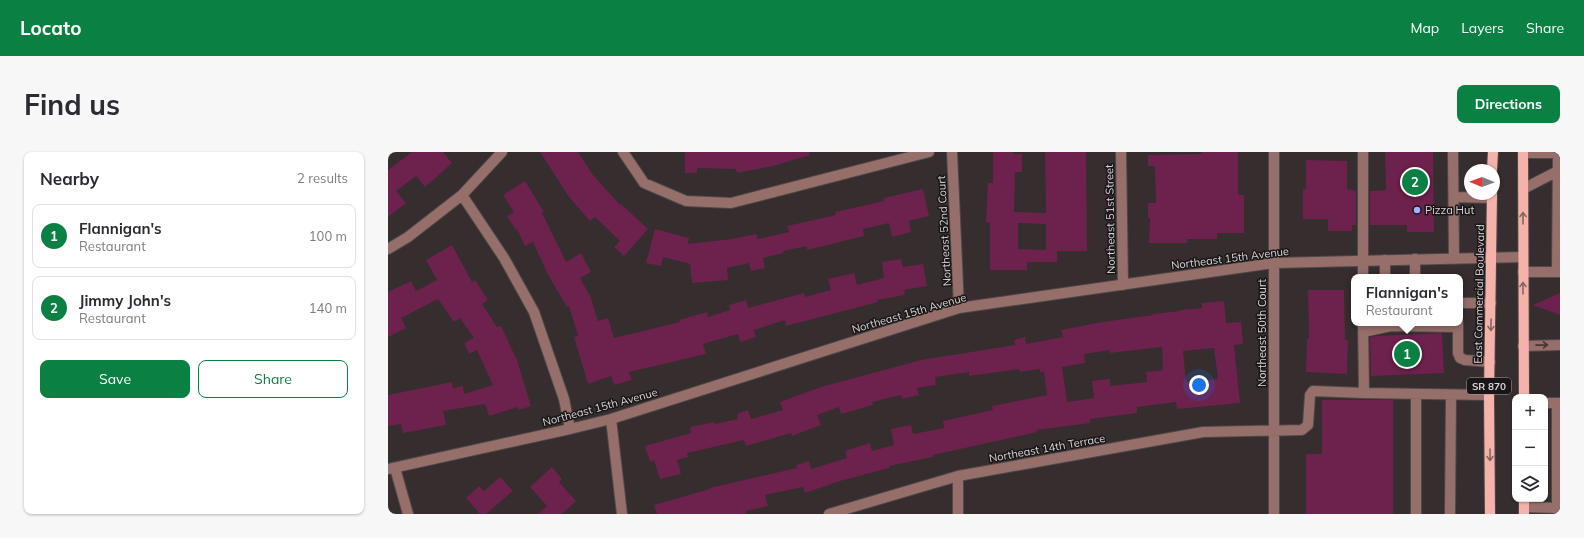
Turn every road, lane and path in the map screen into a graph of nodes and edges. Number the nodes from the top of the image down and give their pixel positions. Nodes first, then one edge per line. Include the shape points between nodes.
1 (502, 152) edge
2 (623, 152) edge
3 (929, 152) edge
4 (952, 152) edge
5 (1121, 152) edge
6 (1274, 152) edge
7 (1363, 152) edge
8 (1453, 152) edge
9 (1493, 152) edge
10 (1523, 153) edge
11 (1492, 164) edge
12 (1558, 170) junction
13 (1523, 189) junction
14 (462, 195) junction
15 (1454, 197) junction
16 (1464, 197) edge
17 (1492, 200) edge
18 (388, 249) edge
19 (1523, 257) junction
20 (1492, 258) junction
21 (1454, 259) junction
22 (1385, 260) junction
23 (1416, 260) junction
24 (1363, 261) junction
25 (1274, 263) junction
26 (1523, 272) junction
27 (1559, 272) edge
28 (1363, 274) edge
29 (1385, 274) edge
30 (1415, 274) edge
31 (1123, 285) junction
32 (1463, 303) edge
33 (1491, 303) junction
34 (959, 308) junction
35 (1377, 326) edge
36 (1458, 326) edge
37 (1363, 328) edge
38 (1560, 345) edge
39 (1523, 346) junction
40 (1490, 362) junction
41 (1364, 393) junction
42 (1416, 394) junction
43 (1524, 394) edge
44 (1451, 395) junction
45 (1489, 395) junction
46 (1558, 403) edge
47 (611, 419) junction
48 (570, 429) junction
49 (1273, 429) junction
50 (391, 469) edge
51 (958, 476) junction
52 (1524, 507) edge
53 (1558, 511) edge
54 (408, 514) edge
55 (622, 514) edge
56 (829, 514) edge
57 (958, 514) edge
58 (1274, 514) edge
59 (1416, 514) edge
60 (1450, 514) edge
61 (1490, 514) edge

1 - 14 street
2 - 3 street via 644,183 686,201 731,202
4 - 34 street, Northeast 52nd Court
5 - 31 street, Northeast 51st Street
6 - 25 street, Northeast 50th Court
7 - 24 street
8 - 15 street
9 - 11 main road
10 - 12 street via 1558,153
10 - 13 main road, SR 870
12 - 13 street
12 - 27 street
19 -> 13 main road, SR 870
14 - 18 street via 408,237
14 - 48 street via 504,258 534,312 564,399
15 - 16 street
15 - 21 street
17 - 20 main road, East Commercial Boulevard / SR 870
19 - 20 street, Northeast 15th Avenue
19 - 26 main road, SR 870
20 - 21 street, Northeast 15th Avenue
20 - 33 main road, East Commercial Boulevard / SR 870
21 - 23 street, Northeast 15th Avenue
22 - 23 street, Northeast 15th Avenue
22 - 24 street, Northeast 15th Avenue
22 - 29 street
23 - 30 street
24 - 25 street, Northeast 15th Avenue
24 - 28 street
25 - 31 street, Northeast 15th Avenue
25 - 49 street, Northeast 50th Court
26 - 27 street
39 -> 26 main road, SR 870
31 - 34 street, Northeast 15th Avenue
32 - 33 street
33 -> 40 main road, East Commercial Boulevard / SR 870
34 - 47 street, Northeast 15th Avenue
35 - 37 street
36 - 40 street via 1460,358
37 - 41 street
39 -> 38 street
39 - 43 main road, SR 870
40 - 45 main road, East Commercial Boulevard / SR 870
41 - 42 street
41 - 49 street, Northeast 14th Terrace via 1313,391 1310,395 1308,425 1302,430
42 - 44 street
42 - 59 street
44 - 45 street
44 - 60 street
45 -> 61 main road, East Commercial Boulevard / SR 870
46 - 53 street
47 - 48 street, Northeast 15th Avenue
47 - 55 street
48 - 50 street, Northeast 15th Avenue
49 - 51 street, Northeast 14th Terrace via 1204,432
49 - 58 street, Northeast 50th Court
50 - 54 street
51 - 56 street, Northeast 14th Terrace
51 - 57 street
52 - 53 street

